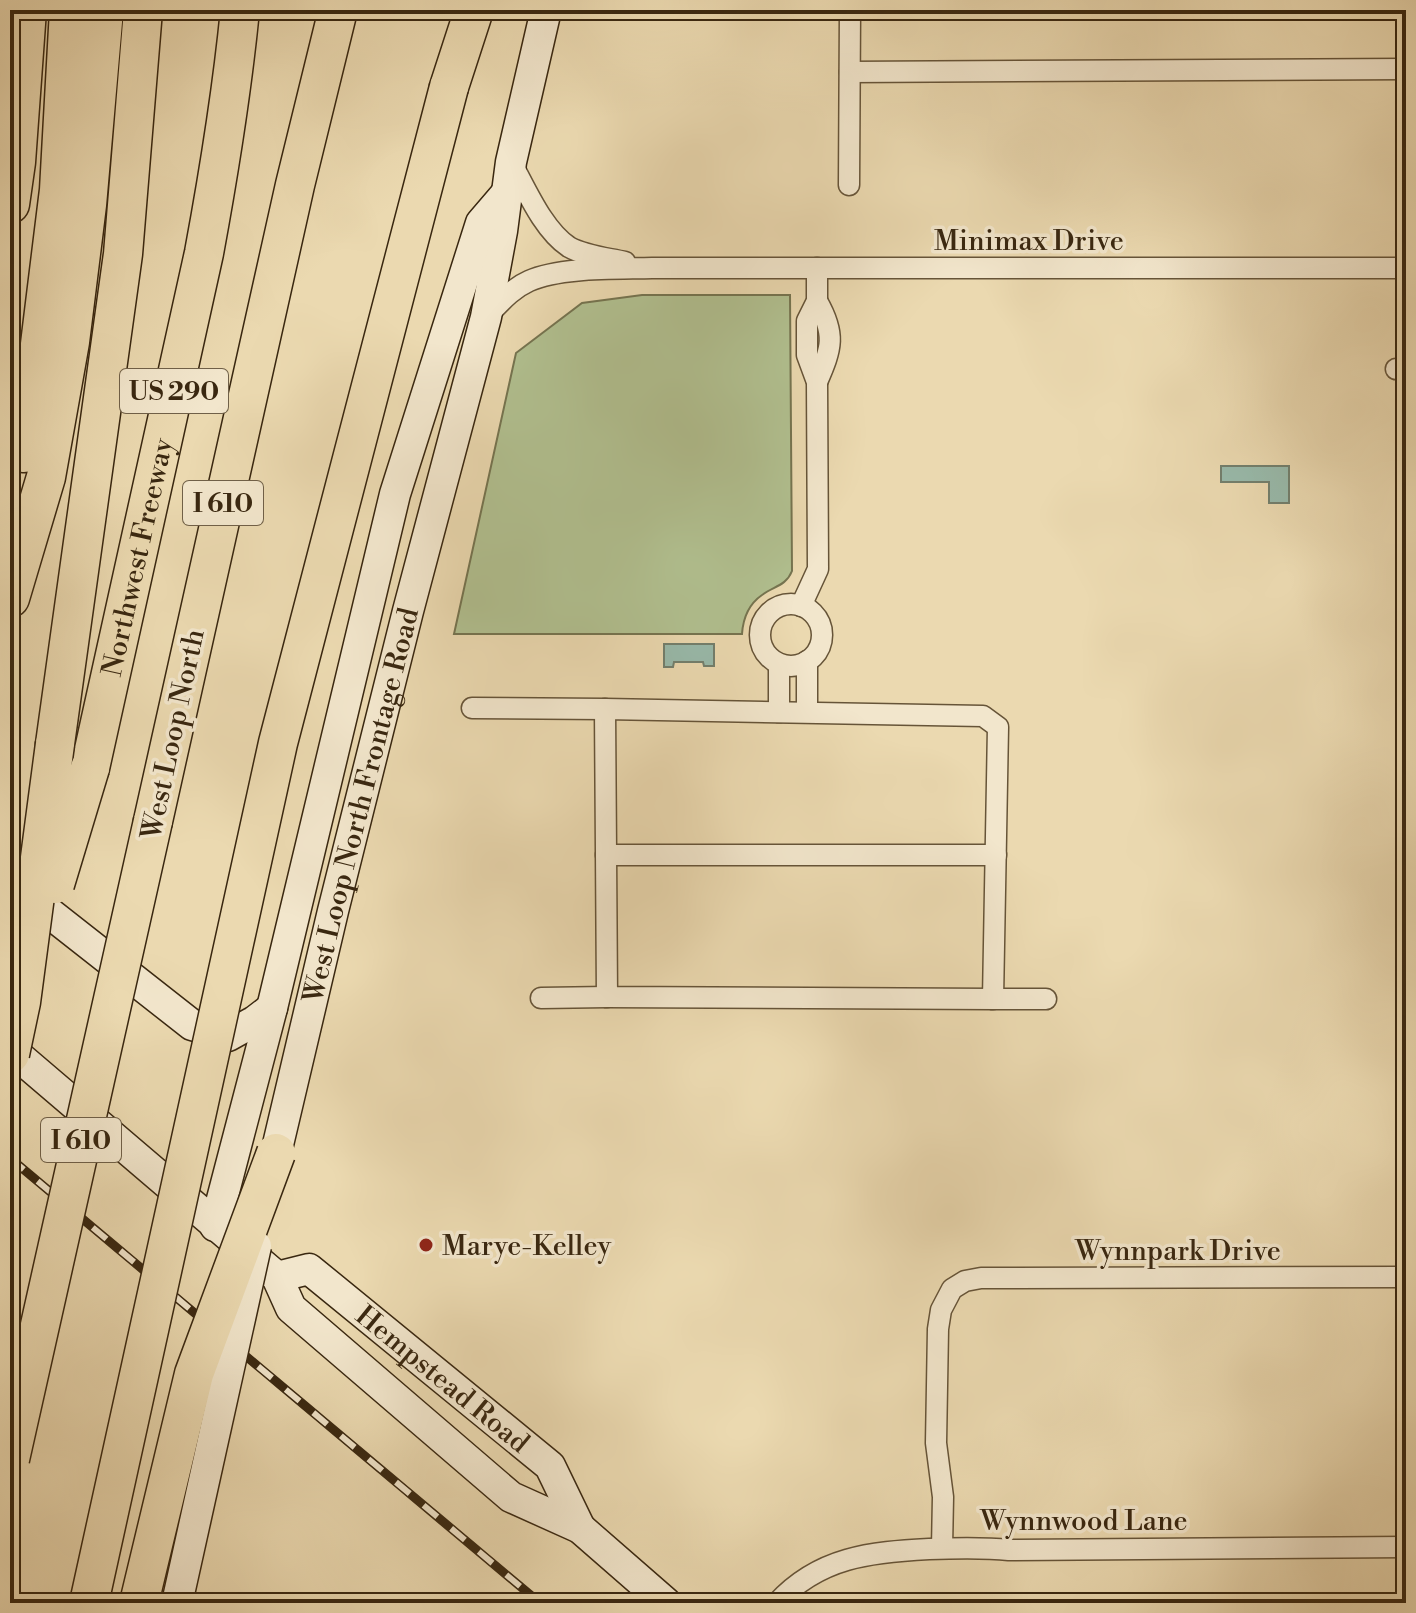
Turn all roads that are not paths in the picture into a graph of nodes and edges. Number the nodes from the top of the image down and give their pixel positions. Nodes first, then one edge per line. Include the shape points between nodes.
1 (27, 10) edge
2 (69, 10) edge
3 (104, 10) edge
4 (143, 10) edge
5 (240, 10) edge
6 (317, 10) edge
7 (338, 10) edge
8 (453, 10) edge
9 (474, 10) edge
10 (546, 10) edge
11 (850, 10) edge
12 (83, 67) junction
13 (1406, 69) edge
14 (850, 72) junction
15 (449, 87) junction
16 (511, 162) junction
17 (295, 185) junction
18 (849, 185) dead end
19 (505, 195) junction
20 (10, 204) edge
21 (652, 268) junction
22 (817, 268) junction
23 (1406, 268) edge
24 (486, 317) junction
25 (10, 571) edge
26 (10, 598) edge
27 (801, 606) junction
28 (807, 661) junction
29 (779, 664) junction
30 (472, 708) dead end
31 (605, 709) junction
32 (779, 712) junction
33 (807, 712) junction
34 (606, 855) junction
35 (996, 855) junction
36 (10, 882) edge
37 (607, 997) junction
38 (541, 998) dead end
39 (993, 999) junction
40 (1046, 999) dead end
41 (21, 1002) junction
42 (272, 1008) junction
43 (10, 1051) edge
44 (276, 1153) junction
45 (215, 1226) junction
46 (277, 1277) junction
47 (1406, 1277) edge
48 (10, 1459) edge
49 (580, 1528) junction
50 (1406, 1547) edge
51 (942, 1548) junction
52 (89, 1603) edge
53 (139, 1603) edge
54 (177, 1603) edge
55 (666, 1603) edge
56 (777, 1603) edge

1 - 20 highway
2 - 12 highway
3 - 12 highway
4 - 41 highway, bridge via 123,254
5 - 41 highway, Northwest Freeway / US 290, bridge via 204,253 90,768
6 - 17 highway
7 - 17 highway, West Loop North / I 610
8 - 15 highway
9 - 15 highway
10 - 16 main road, West Loop North Frontage Road
11 - 14 street
12 - 25 highway via 59,190
12 - 26 highway via 87,205 70,342 46,477
13 - 14 street
14 - 18 street
15 - 52 highway, bridge via 278,743
16 - 19 main road, West Loop North Frontage Road
16 - 21 street, Minimax Drive via 538,211 568,246
17 - 48 highway, West Loop North / I 610, bridge
19 - 24 main road, West Loop North Frontage Road
19 - 42 main road via 481,223 395,494
21 - 22 street, Minimax Drive
21 - 24 street, Minimax Drive via 553,273 507,295
22 - 23 street, Minimax Drive
22 - 27 street via 807,355 817,382 818,569
24 - 44 main road, West Loop North Frontage Road via 408,611
27 - 28 street via 816,618 822,637
27 - 29 street via 780,606 760,630 763,650
28 - 29 street
28 - 33 street
29 - 32 street
30 - 31 street
31 - 32 street
31 - 34 street
32 - 33 street
33 - 35 street via 983,716 998,727
34 - 35 street
34 - 37 street
35 - 39 street
36 - 42 main road via 192,1025 228,1036
37 - 38 street
37 - 39 street
39 - 40 street
41 - 43 highway, bridge
42 - 45 main road
43 - 45 main road, Hempstead Road
44 - 53 highway, bridge via 194,1374
44 - 54 main road, West Loop North Frontage Road, bridge
45 - 46 main road, Hempstead Road
46 - 49 main road, Hempstead Road via 291,1308 511,1497
46 - 49 main road, Hempstead Road via 309,1269 550,1466
47 - 51 street, Wynnpark Drive via 965,1281 952,1289 938,1329 936,1443
49 - 55 main road, Hempstead Road
50 - 51 street, Wynnwood Lane
51 - 56 street, Wynnwood Lane via 882,1551 840,1561 804,1580

